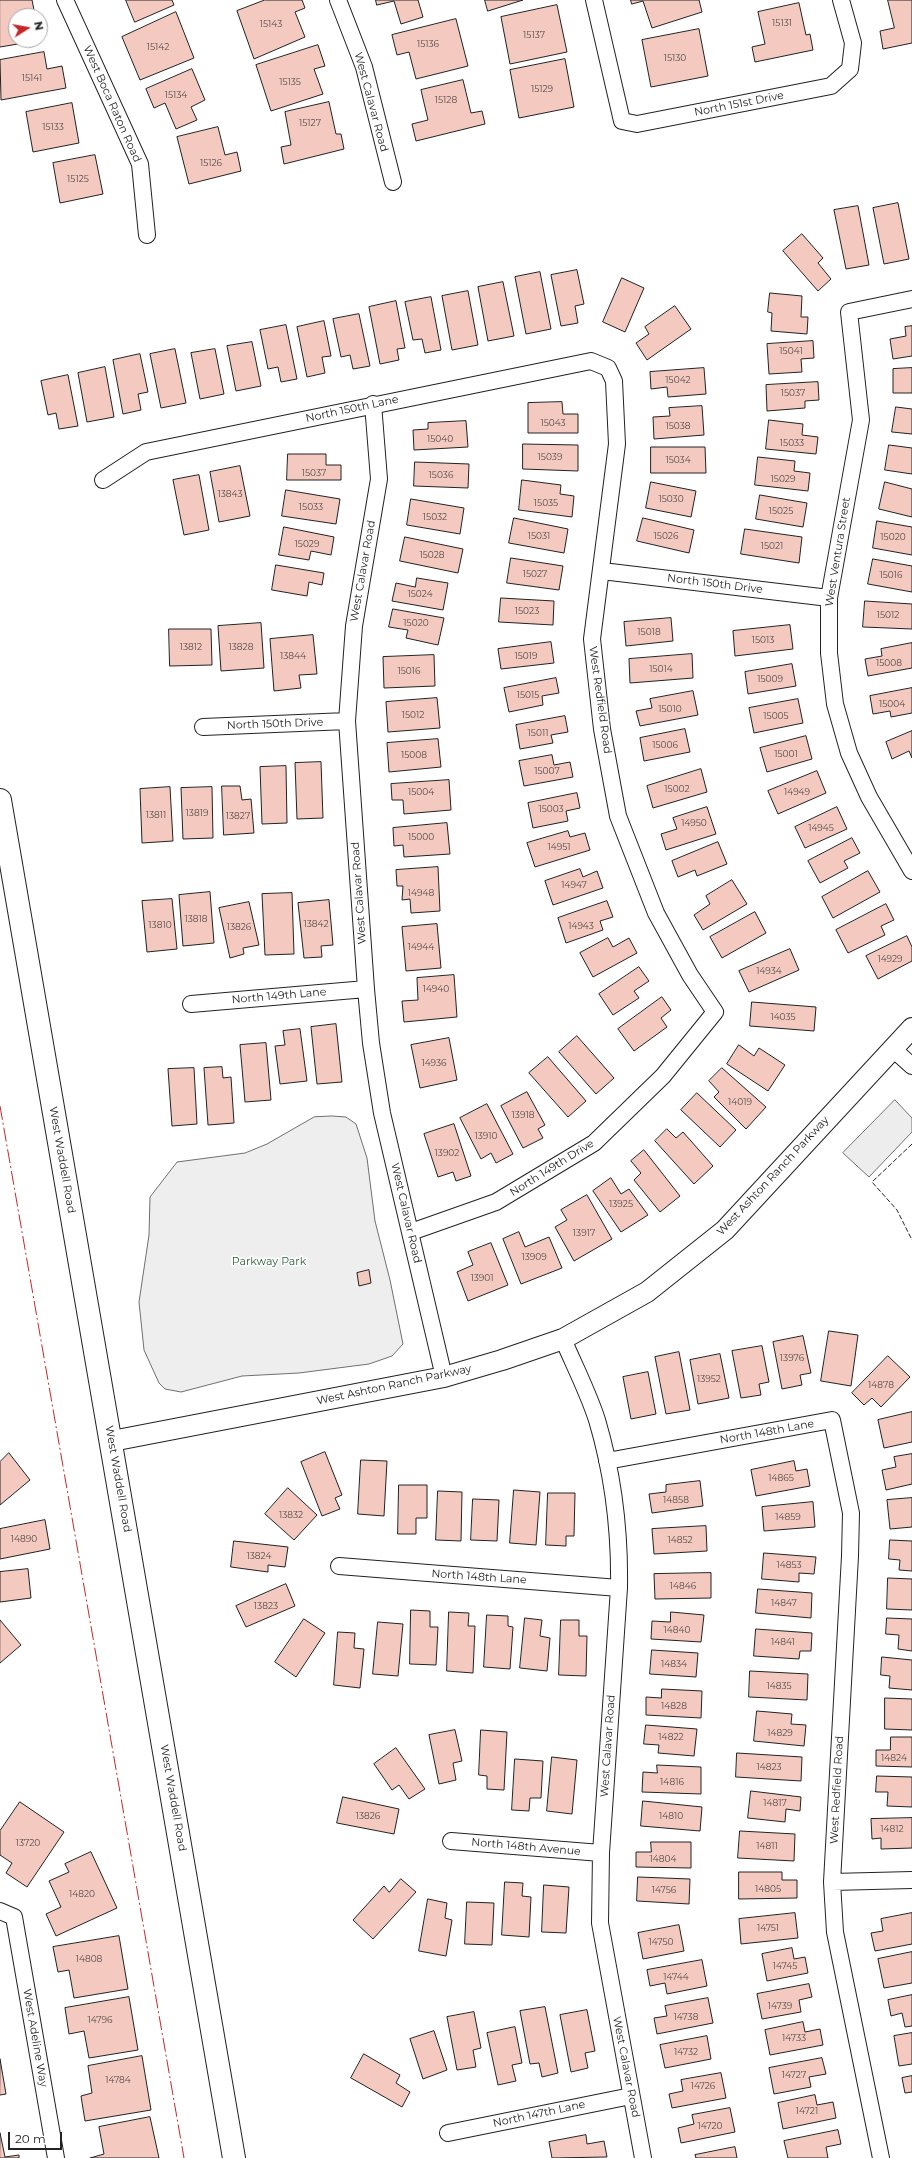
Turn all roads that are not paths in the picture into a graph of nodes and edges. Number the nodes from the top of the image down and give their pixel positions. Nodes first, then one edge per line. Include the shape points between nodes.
1 (65, 0) edge
2 (338, 0) edge
3 (594, 0) edge
4 (841, 0) edge
5 (393, 182) dead end
6 (147, 235) dead end
7 (912, 300) edge
8 (608, 368) joint
9 (373, 404) junction
10 (103, 480) dead end
11 (602, 570) junction
12 (829, 598) junction
13 (347, 721) junction
14 (203, 727) dead end
15 (0, 800) edge
16 (912, 871) edge
17 (366, 989) junction
18 (191, 1004) dead end
19 (715, 1012) joint
20 (912, 1028) edge
21 (892, 1048) junction
22 (912, 1066) edge
23 (411, 1232) junction
24 (563, 1338) junction
25 (444, 1377) junction
26 (832, 1420) joint
27 (112, 1441) junction
28 (607, 1461) junction
29 (339, 1566) dead end
30 (619, 1588) junction
31 (451, 1841) dead end
32 (601, 1853) junction
33 (912, 1880) edge
34 (832, 1882) junction
35 (7, 1914) edge
36 (630, 2096) junction
37 (448, 2133) dead end
38 (56, 2158) edge
39 (234, 2158) edge
40 (643, 2158) edge
41 (881, 2158) edge

1 - 6 street, West Boca Raton Road via 140,164
2 - 5 street, West Calavar Road via 364,67
3 - 4 street, North 151st Drive via 622,121 637,124 832,86 850,69 853,43
7 - 12 street, West Ventura Street via 849,312 861,420
8 - 9 street, North 150th Lane via 591,361
8 - 11 street, West Redfield Road via 614,381 617,444
9 - 10 street, North 150th Lane via 146,452
9 - 13 street, West Calavar Road via 379,479 354,626
11 - 12 street, North 150th Drive
11 - 19 street, West Redfield Road via 592,639 602,728 618,816 656,913 690,975
12 - 16 street, West Ventura Street via 829,653 836,704 849,753 869,797
13 - 14 street, North 150th Drive
13 - 17 street, West Calavar Road
15 - 27 main road, West Waddell Road
17 - 18 street, North 149th Lane
17 - 23 street, West Calavar Road via 370,1043 382,1113
19 - 23 street, North 149th Drive via 663,1076 594,1143 496,1202
20 - 21 street, West Ashton Ranch Parkway
21 - 22 street
21 - 24 street, West Ashton Ranch Parkway via 725,1230 647,1292
23 - 25 street, West Calavar Road
24 - 25 street, West Ashton Ranch Parkway
24 - 28 street, West Calavar Road via 596,1418
25 - 27 street, West Ashton Ranch Parkway
26 - 28 street, North 148th Lane
26 - 34 street, West Redfield Road via 851,1513
27 - 39 main road, West Waddell Road
28 - 30 street, West Calavar Road via 620,1556
29 - 30 street, North 148th Lane
30 - 32 street, West Calavar Road
31 - 32 street, North 148th Avenue
32 - 36 street, West Calavar Road via 600,1923
33 - 34 street
34 - 41 street, West Redfield Road via 835,1932
35 - 38 street, West Adeline Way
36 - 37 street, North 147th Lane
36 - 40 street, West Calavar Road

